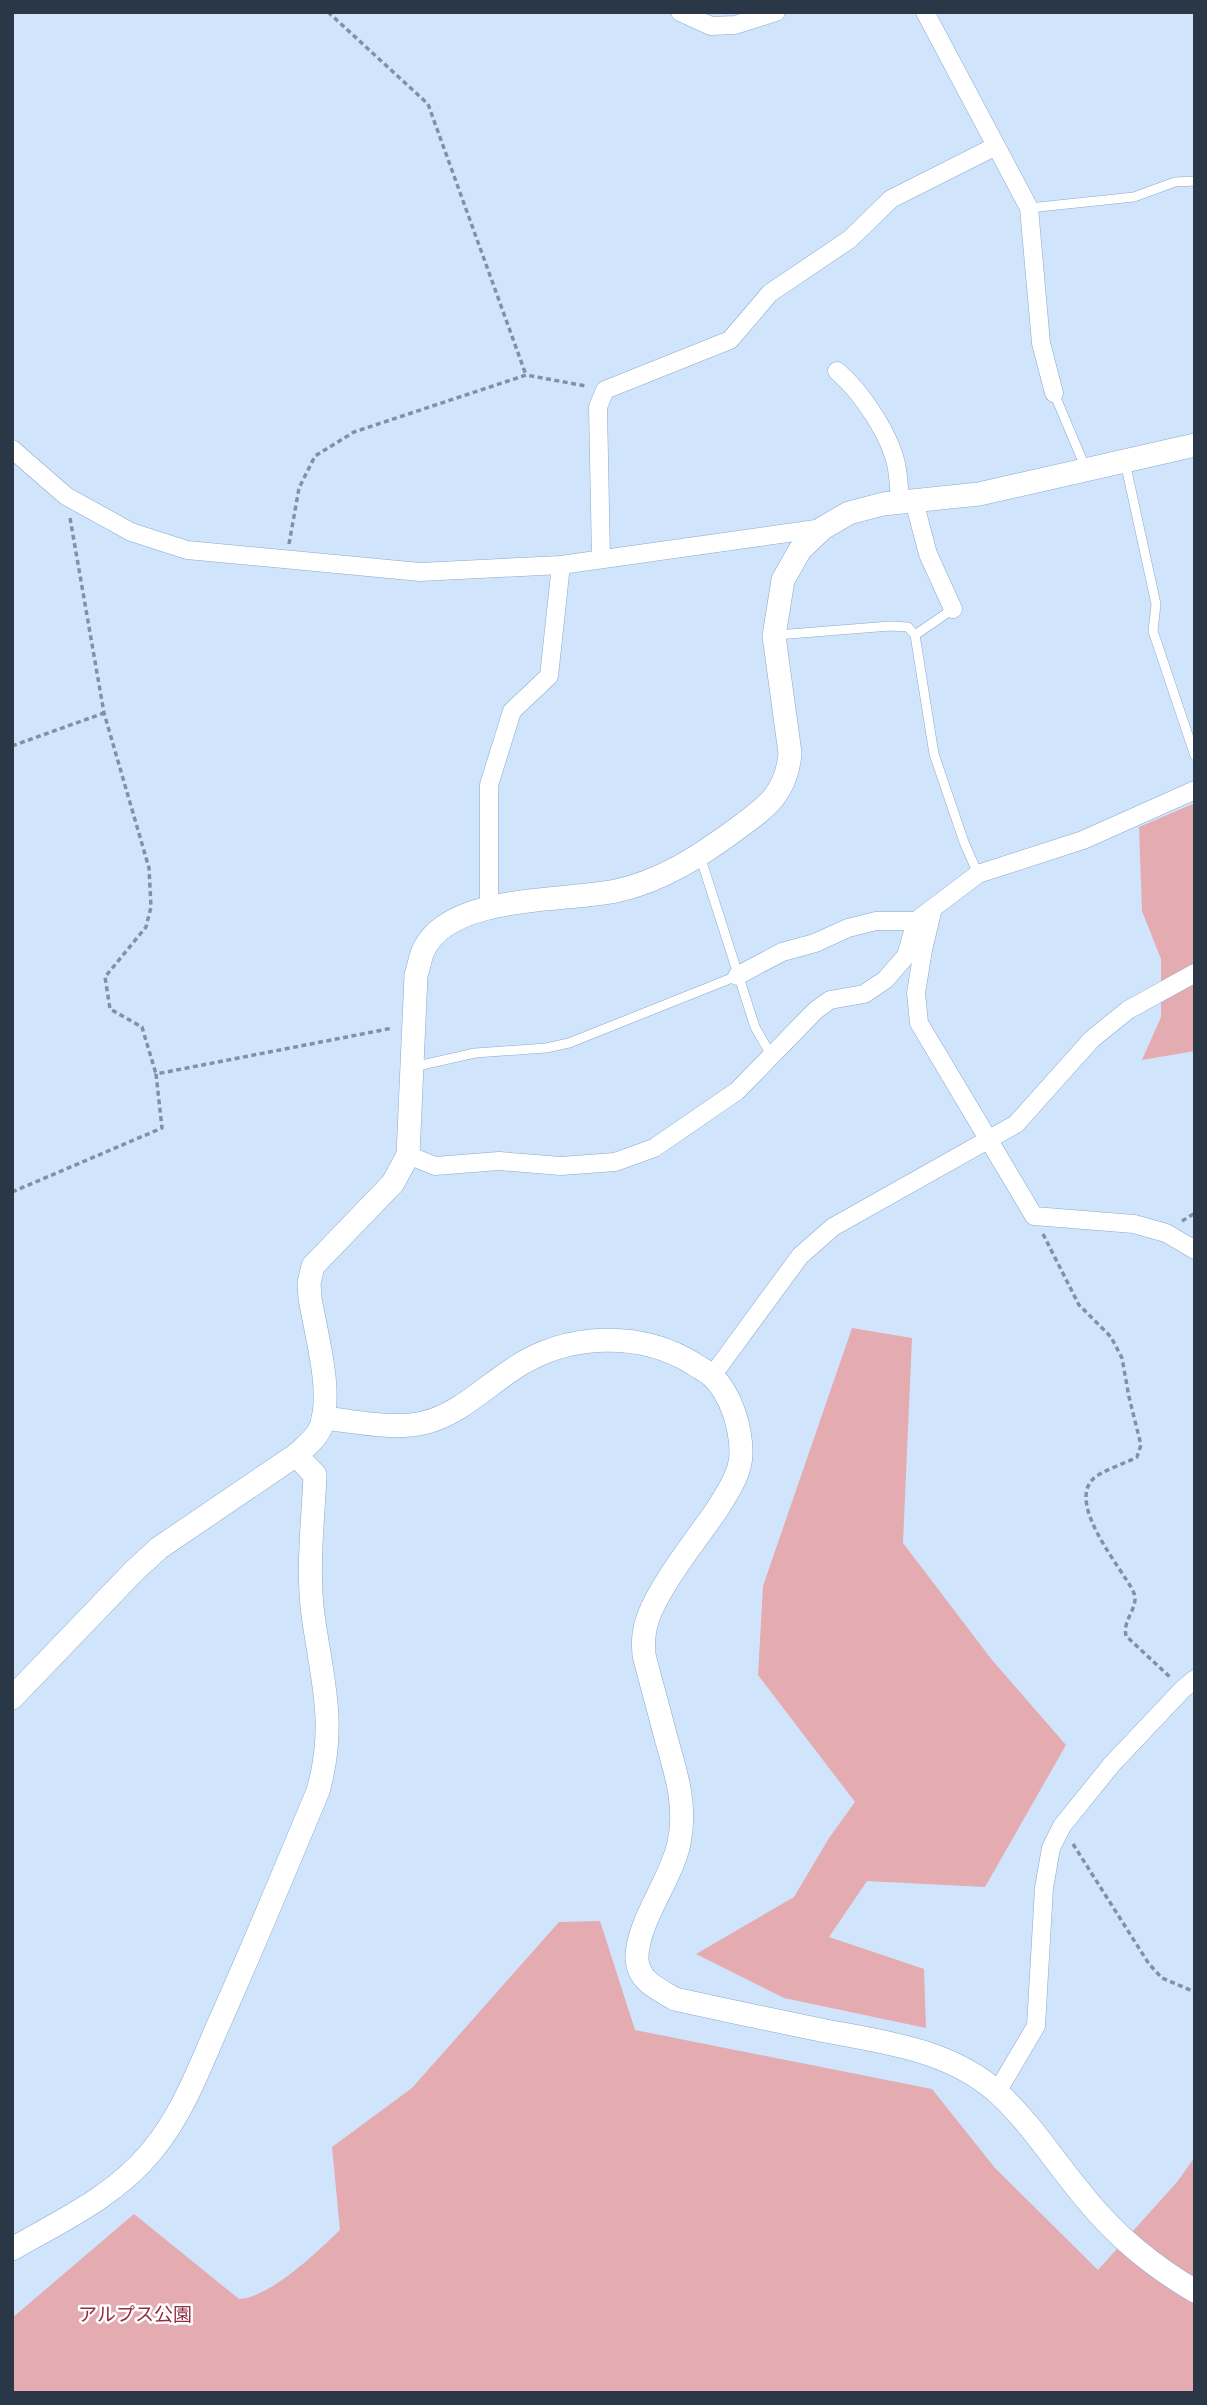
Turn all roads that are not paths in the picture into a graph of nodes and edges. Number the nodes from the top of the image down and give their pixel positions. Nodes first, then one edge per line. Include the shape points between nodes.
1 (680, 12) edge
2 (776, 12) edge
3 (925, 12) edge
4 (996, 146) junction
5 (1195, 181) edge
6 (1029, 208) junction
7 (836, 370) dead end
8 (1054, 393) joint
9 (1195, 445) edge
10 (12, 449) edge
11 (1125, 462) junction
12 (1087, 471) junction
13 (907, 501) junction
14 (823, 528) junction
15 (601, 558) junction
16 (561, 565) junction
17 (953, 608) joint
18 (915, 635) junction
19 (774, 636) junction
20 (1195, 756) edge
21 (1195, 790) edge
22 (700, 856) junction
23 (978, 874) junction
24 (489, 907) junction
25 (933, 908) junction
26 (916, 921) junction
27 (1195, 973) edge
28 (737, 976) junction
29 (771, 1055) junction
30 (411, 1067) junction
31 (988, 1141) junction
32 (408, 1155) junction
33 (1195, 1250) edge
34 (712, 1376) junction
35 (323, 1418) junction
36 (296, 1455) junction
37 (1189, 1684) edge
38 (12, 1698) edge
39 (997, 2092) junction
40 (12, 2249) edge
41 (1195, 2291) edge

1 - 2 street via 711,26 735,25
3 - 4 street
4 - 6 street
4 - 15 street via 891,199 850,239 771,293 730,341 606,390 598,407
5 - 6 lane via 1175,182 1134,197
6 - 8 street via 1041,343
7 - 13 street via 848,380 891,447
8 - 12 lane
9 - 11 street
10 - 16 street via 66,496 131,532 187,550 420,572
11 - 12 street
11 - 20 lane via 1156,604 1153,631
12 - 13 street via 979,494
13 - 14 street via 849,513
13 - 17 street
14 - 15 street
14 - 19 street via 800,550 783,580
15 - 16 street
16 - 24 street via 549,676 512,711 489,785
17 - 18 lane
18 - 19 lane via 908,627 890,626
18 - 23 lane via 934,754
19 - 22 street via 789,772 763,810
21 - 23 street via 1083,841
22 - 24 street via 616,891
22 - 28 lane
23 - 25 street
24 - 30 street via 463,915 438,932 424,949 416,975
25 - 26 street
25 - 31 street via 916,993 919,1023
26 - 28 street via 876,921 848,928 782,952
26 - 29 street via 906,956 885,980 864,994 830,1000
27 - 31 street via 1128,1010 1092,1039 1016,1124
28 - 29 lane via 755,1027
28 - 30 lane via 569,1042 475,1053
29 - 32 street via 737,1091 654,1148 615,1162 561,1166 499,1161 435,1166
30 - 32 street
31 - 33 street via 1034,1216 1134,1224 1166,1233
31 - 34 street via 833,1227 800,1256
32 - 35 street via 393,1183 313,1266 309,1283 326,1393
34 - 35 street via 688,1360 642,1343 611,1339 531,1358 462,1406 422,1423
34 - 39 street via 731,1403 741,1456 734,1480 648,1616 643,1636 683,1816 679,1845 641,1937 641,1976 675,1999 924,2051 969,2072
35 - 36 street via 311,1443
36 - 38 street via 159,1548
36 - 40 street via 315,1475 313,1614 329,1730 318,1791 184,2103 167,2131 107,2192
37 - 39 street via 1112,1764 1062,1826 1051,1848 1044,1888 1036,2026
39 - 41 street via 1121,2237

